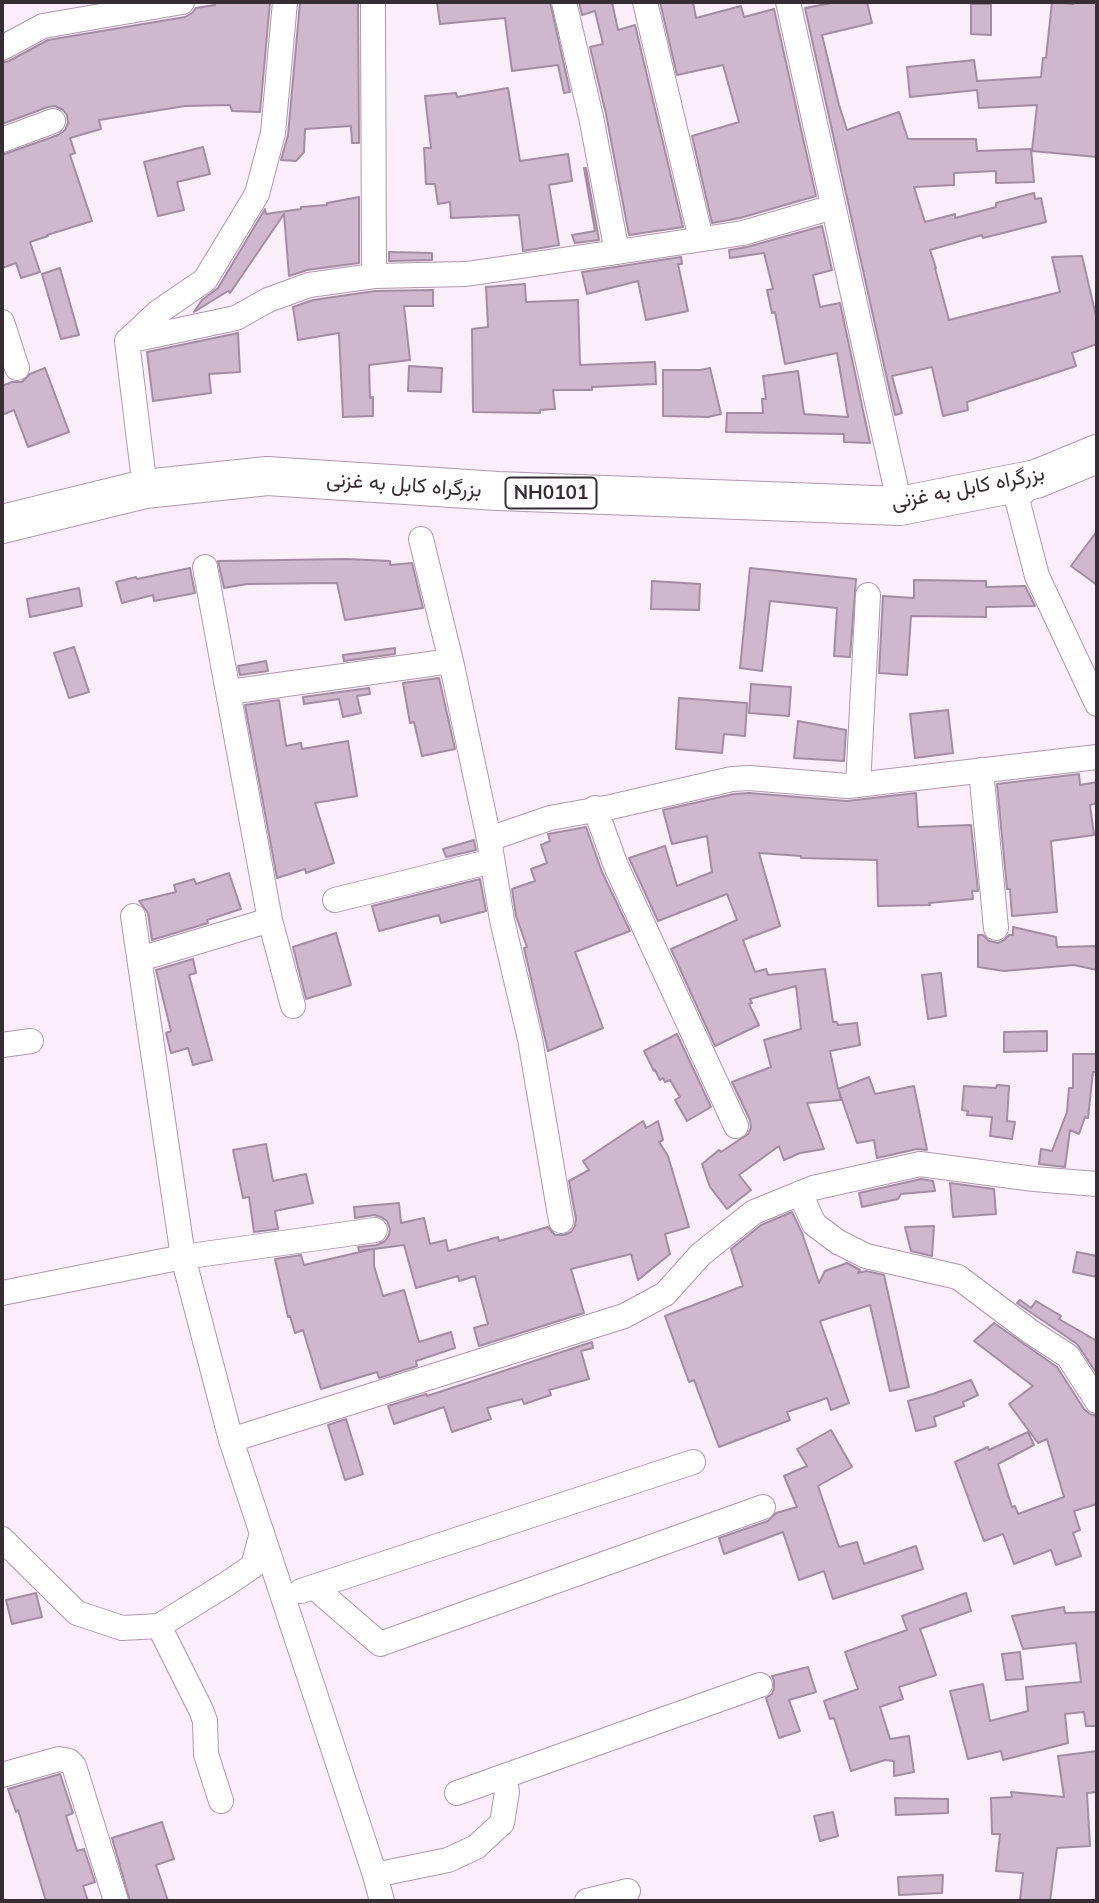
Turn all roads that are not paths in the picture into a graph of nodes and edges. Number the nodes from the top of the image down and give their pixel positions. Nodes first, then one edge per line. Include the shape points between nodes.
1 (181, 2) edge
2 (285, 2) edge
3 (373, 2) edge
4 (564, 2) edge
5 (645, 2) edge
6 (788, 2) edge
7 (2, 48) edge
8 (53, 121) dead end
9 (2, 140) edge
10 (833, 207) junction
11 (701, 239) junction
12 (617, 252) junction
13 (374, 275) junction
14 (2, 322) edge
15 (127, 341) junction
16 (17, 368) dead end
17 (1097, 454) edge
18 (1036, 479) junction
19 (145, 489) junction
20 (900, 506) junction
21 (2, 524) edge
22 (421, 539) dead end
23 (205, 567) dead end
24 (868, 595) dead end
25 (451, 661) junction
26 (229, 692) junction
27 (1097, 705) edge
28 (1097, 757) edge
29 (981, 770) junction
30 (858, 785) junction
31 (595, 808) junction
32 (491, 850) junction
33 (335, 900) dead end
34 (133, 916) dead end
35 (271, 920) junction
36 (996, 928) dead end
37 (140, 959) junction
38 (293, 1006) dead end
39 (31, 1041) dead end
40 (2, 1045) edge
41 (736, 1126) dead end
42 (1097, 1184) edge
43 (800, 1193) junction
44 (561, 1221) dead end
45 (374, 1230) dead end
46 (183, 1257) junction
47 (2, 1293) edge
48 (1097, 1401) edge
49 (231, 1440) junction
50 (693, 1462) dead end
51 (763, 1507) dead end
52 (262, 1533) junction
53 (2, 1539) edge
54 (314, 1587) junction
55 (284, 1597) junction
56 (159, 1626) junction
57 (760, 1685) dead end
58 (2, 1774) edge
59 (504, 1776) junction
60 (457, 1793) dead end
61 (221, 1801) dead end
62 (375, 1875) junction
63 (628, 1891) dead end
64 (116, 1901) edge
65 (382, 1901) edge
66 (587, 1901) edge

1 - 7 street via 43,26
2 - 15 street via 273,133 257,194 205,280 157,313
3 - 13 street
4 - 12 street
5 - 11 street
6 - 10 street
8 - 9 street
10 - 11 street via 743,233
10 - 20 street
11 - 12 street
12 - 13 street via 466,274
13 - 15 street via 309,285 236,318
14 - 16 street
15 - 19 street
17 - 18 highway, بزرگراه کابل به غزنی / NH0101
18 - 20 highway, بزرگراه کابل به غزنی / NH0101
18 - 27 street via 1017,499 1037,576
19 - 20 highway, بزرگراه کابل به غزنی / NH0101 via 267,475 498,491
19 - 21 highway, بزرگراه کابل به غزنی / NH0101
22 - 25 street
23 - 26 street
24 - 30 street
25 - 26 street
25 - 32 street
26 - 35 street
28 - 29 street
29 - 30 street
29 - 36 street
30 - 31 street via 732,779
31 - 32 street via 550,818
31 - 41 street via 615,866
32 - 33 street
32 - 44 street
34 - 37 street
35 - 37 street
35 - 38 street
37 - 46 street
39 - 40 street
42 - 43 street via 920,1164
43 - 48 street via 814,1224 838,1242 866,1256 958,1278 1068,1356
43 - 49 street via 754,1212 701,1254 665,1294 624,1316
45 - 46 street
46 - 47 street
46 - 49 street
49 - 52 street
50 - 54 street
51 - 54 street via 380,1644
52 - 55 street
52 - 56 street via 253,1566
53 - 56 street via 76,1613 122,1628
54 - 55 street
55 - 62 street
56 - 61 street via 205,1721 206,1754
57 - 59 street
58 - 64 street via 59,1759 74,1766
59 - 60 street
59 - 62 street via 507,1793 502,1823 476,1847 448,1860
62 - 65 street
63 - 66 street

